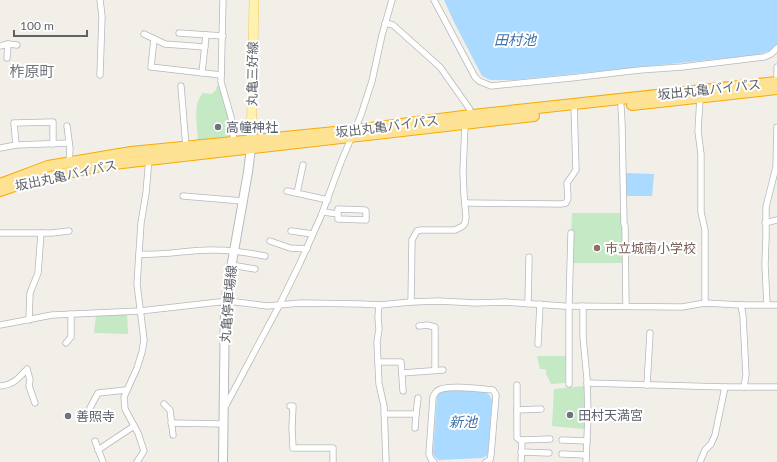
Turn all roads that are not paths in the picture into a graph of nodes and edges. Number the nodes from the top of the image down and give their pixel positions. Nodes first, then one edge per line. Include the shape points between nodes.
1 (100, 0) edge
2 (223, 0) edge
3 (254, 0) edge
4 (392, 0) edge
5 (435, 0) edge
6 (385, 23) junction
7 (179, 33) dead end
8 (144, 34) dead end
9 (206, 35) junction
10 (222, 36) junction
11 (154, 39) junction
12 (8, 44) junction
13 (18, 45) dead end
14 (0, 46) edge
15 (205, 47) junction
16 (777, 48) edge
17 (7, 58) dead end
18 (777, 67) edge
19 (202, 73) junction
20 (100, 75) dead end
21 (221, 75) junction
22 (777, 80) edge
23 (181, 86) dead end
24 (777, 89) edge
25 (700, 98) junction
26 (621, 106) junction
27 (574, 108) junction
28 (472, 116) junction
29 (465, 124) junction
30 (67, 126) dead end
31 (777, 127) edge
32 (354, 134) junction
33 (234, 142) junction
34 (69, 143) junction
35 (53, 144) junction
36 (251, 144) junction
37 (16, 145) junction
38 (186, 147) junction
39 (0, 148) edge
40 (149, 154) junction
41 (69, 162) junction
42 (303, 165) dead end
43 (0, 184) edge
44 (0, 191) edge
45 (287, 191) dead end
46 (297, 193) junction
47 (183, 196) dead end
48 (328, 200) junction
49 (243, 201) junction
50 (465, 203) junction
51 (323, 212) junction
52 (338, 214) junction
53 (777, 220) edge
54 (766, 223) junction
55 (69, 231) dead end
56 (291, 231) dead end
57 (0, 233) edge
58 (41, 233) junction
59 (571, 233) dead end
60 (313, 234) junction
61 (270, 241) dead end
62 (307, 249) junction
63 (233, 251) junction
64 (139, 254) junction
65 (265, 256) dead end
66 (529, 257) dead end
67 (231, 265) junction
68 (255, 269) dead end
69 (225, 302) junction
70 (411, 302) junction
71 (705, 303) junction
72 (280, 304) junction
73 (528, 304) junction
74 (540, 304) junction
75 (767, 304) junction
76 (777, 304) edge
77 (379, 305) junction
78 (741, 305) junction
79 (569, 306) junction
80 (583, 306) junction
81 (626, 306) junction
82 (140, 311) junction
83 (71, 314) junction
84 (29, 320) junction
85 (0, 325) edge
86 (419, 326) dead end
87 (650, 334) dead end
88 (66, 343) dead end
89 (538, 344) dead end
90 (378, 362) junction
91 (435, 370) junction
92 (444, 370) dead end
93 (402, 373) junction
94 (587, 383) junction
95 (569, 384) dead end
96 (517, 385) dead end
97 (646, 385) junction
98 (0, 386) edge
99 (725, 387) junction
100 (744, 387) junction
101 (777, 387) edge
102 (126, 390) junction
103 (403, 391) dead end
104 (418, 398) dead end
105 (35, 403) dead end
106 (164, 404) dead end
107 (290, 406) dead end
108 (90, 408) dead end
109 (541, 409) dead end
110 (517, 410) junction
111 (223, 411) junction
112 (384, 414) junction
113 (416, 414) junction
114 (171, 423) junction
115 (223, 424) junction
116 (134, 426) junction
117 (415, 428) dead end
118 (173, 435) dead end
119 (550, 439) dead end
120 (520, 440) junction
121 (562, 440) dead end
122 (95, 441) dead end
123 (586, 441) junction
124 (98, 450) junction
125 (521, 452) junction
126 (549, 453) dead end
127 (562, 454) dead end
128 (586, 455) junction
129 (490, 461) edge
130 (103, 462) edge
131 (137, 462) edge
132 (223, 462) edge
133 (333, 462) edge
134 (386, 462) edge
135 (434, 462) edge
136 (521, 462) edge
137 (586, 462) edge
138 (700, 462) edge

1 - 20 street
2 - 10 street
3 - 36 main road, 丸亀三好線
4 - 6 street
5 - 16 street via 475,77 490,86 682,68 764,57
6 - 28 street via 393,25 440,67
6 - 32 street via 372,81
7 - 9 street
8 - 11 street
9 - 10 street
9 - 15 street
10 - 21 street
11 - 15 street via 165,44
11 - 19 street via 151,67
12 - 13 street
12 - 14 street
12 - 17 street
15 - 19 street
18 - 22 street
19 - 21 street
21 - 33 street
22 - 27 highway, 坂出丸亀バイパス
23 - 38 street
24 - 25 highway, 坂出丸亀バイパス
25 - 26 highway, 坂出丸亀バイパス
25 - 71 street via 698,131 701,154 701,212 705,230
26 - 27 highway, 坂出丸亀バイパス
26 - 81 street
27 - 28 highway, 坂出丸亀バイパス
27 - 29 highway, 坂出丸亀バイパス
27 - 50 street via 576,170 568,183 566,203
28 - 32 highway, 坂出丸亀バイパス
29 - 32 highway, 坂出丸亀バイパス
29 - 50 street
30 - 34 street
31 - 54 street via 776,167 766,207
32 - 36 highway, 坂出丸亀バイパス
32 - 48 street
33 - 36 highway, 坂出丸亀バイパス
33 - 38 highway, 坂出丸亀バイパス
34 - 35 street
34 - 41 street
35 - 37 street
35 - 37 street via 53,122 14,123
36 - 40 highway, 坂出丸亀バイパス
36 - 49 main road, 丸亀停車場線
37 - 39 street
38 - 40 highway, 坂出丸亀バイパス
40 - 41 highway, 坂出丸亀バイパス
40 - 44 highway, 坂出丸亀バイパス via 48,176
40 - 64 street
41 - 43 highway, 坂出丸亀バイパス via 48,166
42 - 46 street
45 - 46 street
46 - 48 street
47 - 49 street
48 - 51 street
49 - 63 main road, 丸亀停車場線
50 - 70 street via 466,223 456,230 421,230 413,236
51 - 52 street
51 - 60 street
52 - 52 street via 338,219 366,220 365,210 338,209
53 - 54 street
54 - 75 street
55 - 58 street
56 - 60 street
57 - 58 street
58 - 84 street via 38,273 30,293
59 - 79 street
60 - 62 street
61 - 62 street via 290,248
62 - 72 street
63 - 64 street
63 - 65 street
63 - 67 main road, 丸亀停車場線
64 - 82 street
66 - 73 street
67 - 68 street
67 - 69 main road, 丸亀停車場線
69 - 72 street via 267,306
69 - 82 street
69 - 111 main road, 丸亀停車場線
70 - 73 street
70 - 77 street
71 - 78 street
71 - 81 street via 682,307
72 - 77 street via 301,302
72 - 111 street
73 - 74 street
74 - 79 street
74 - 89 street
75 - 76 street
75 - 78 street
77 - 90 street
78 - 100 street via 746,375
79 - 80 street
79 - 95 street
80 - 81 street
80 - 94 street
82 - 83 street
82 - 102 street via 144,340 142,352
83 - 84 street
83 - 88 street via 71,337
84 - 85 street
86 - 91 street via 435,327
87 - 97 street
90 - 93 street via 401,362
90 - 112 street
91 - 92 street
91 - 93 street
93 - 103 street
94 - 97 street
94 - 123 street
96 - 110 street
97 - 99 street
98 - 105 street via 14,382 27,369
99 - 100 street
99 - 138 street via 715,435
100 - 101 street
102 - 108 street via 98,393
102 - 116 street via 125,409
104 - 113 street
106 - 114 street via 170,410
107 - 133 street via 293,406 293,448 333,448
109 - 110 street
110 - 120 street via 517,438
111 - 115 main road, 丸亀停車場線
112 - 113 street
112 - 134 street
113 - 117 street
114 - 115 street
114 - 118 street
115 - 132 main road, 丸亀停車場線
116 - 124 street
116 - 131 street via 144,451
119 - 120 street
120 - 125 street
121 - 123 street
122 - 124 street
123 - 128 street
124 - 130 street
125 - 126 street
125 - 136 street
127 - 128 street
128 - 137 street
129 - 135 street via 496,396 493,390 466,387 441,389 433,397 429,454

